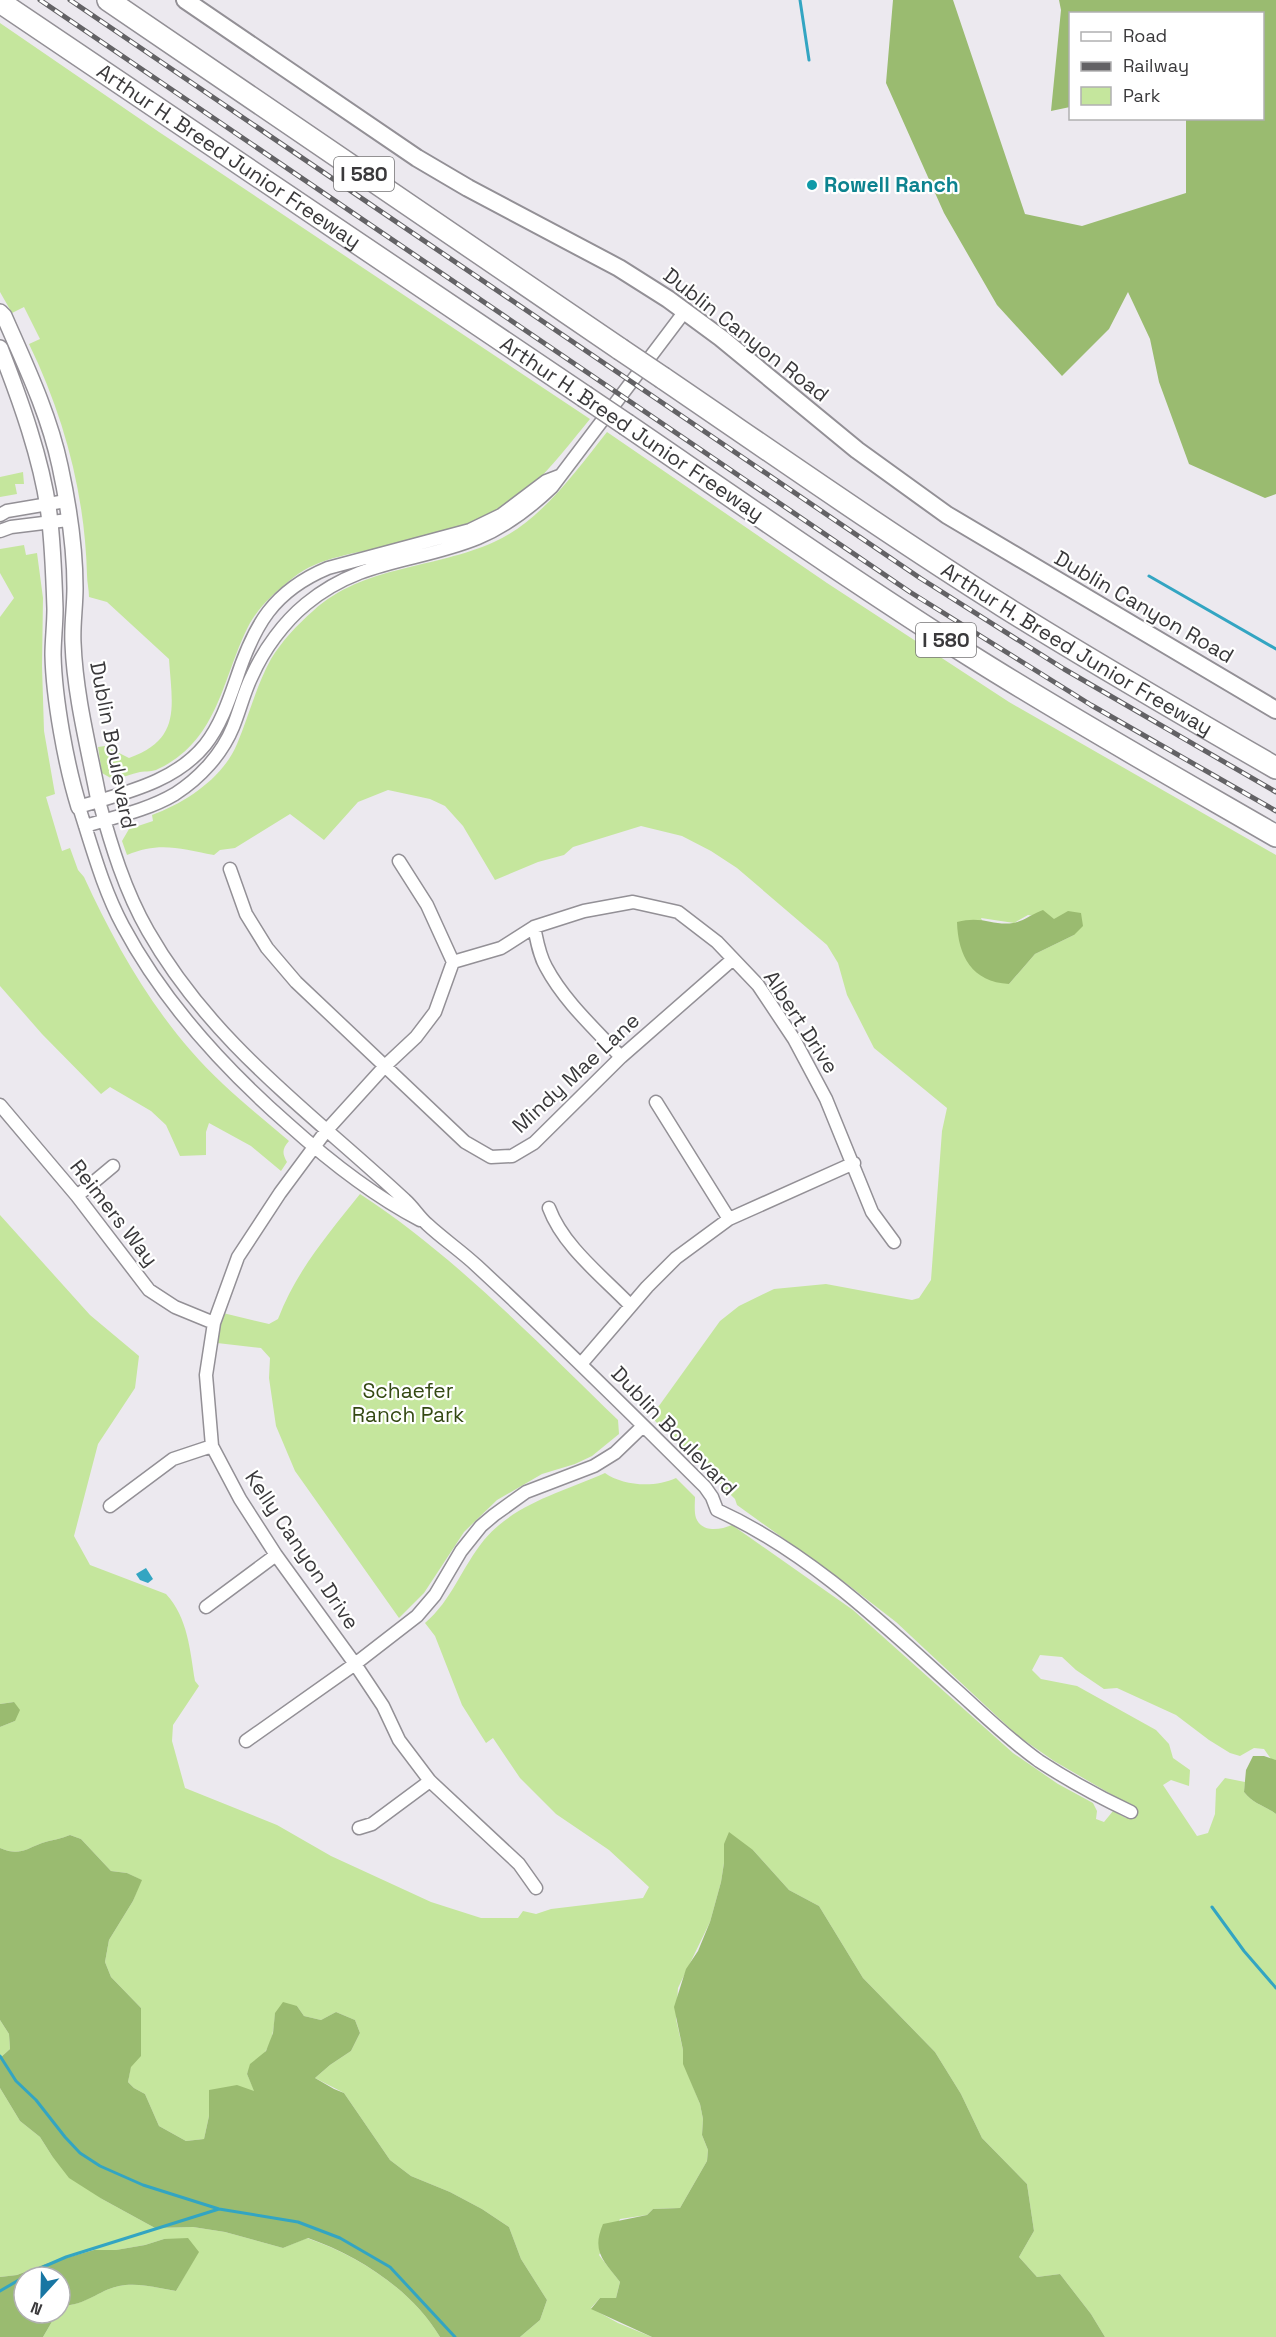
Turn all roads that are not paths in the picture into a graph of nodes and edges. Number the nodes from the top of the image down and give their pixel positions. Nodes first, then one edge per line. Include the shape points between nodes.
1 (108, 0) edge
2 (186, 0) edge
3 (0, 2) edge
4 (685, 311) junction
5 (0, 312) edge
6 (0, 348) edge
7 (559, 476) junction
8 (66, 501) junction
9 (47, 504) junction
10 (0, 515) edge
11 (68, 520) junction
12 (49, 522) junction
13 (0, 531) edge
14 (1276, 710) edge
15 (1276, 768) edge
16 (99, 801) junction
17 (79, 807) junction
18 (104, 820) junction
19 (85, 826) junction
20 (1276, 836) edge
21 (399, 861) dead end
22 (230, 869) dead end
23 (534, 927) junction
24 (733, 959) junction
25 (453, 962) junction
26 (621, 1057) junction
27 (385, 1066) junction
28 (656, 1102) dead end
29 (0, 1105) edge
30 (326, 1131) junction
31 (314, 1147) junction
32 (854, 1163) junction
33 (113, 1166) dead end
34 (77, 1196) junction
35 (549, 1208) dead end
36 (729, 1219) junction
37 (426, 1223) junction
38 (894, 1242) dead end
39 (630, 1305) junction
40 (214, 1323) junction
41 (581, 1364) junction
42 (643, 1426) junction
43 (212, 1446) junction
44 (110, 1506) dead end
45 (276, 1556) junction
46 (206, 1607) dead end
47 (356, 1664) junction
48 (246, 1741) dead end
49 (430, 1781) junction
50 (1131, 1812) dead end
51 (359, 1828) dead end
52 (536, 1888) dead end

1 - 15 highway, Arthur H. Breed Junior Freeway / I 580, bridge via 881,527 1124,680
2 - 4 main road, Dublin Canyon Road via 417,158 619,268
3 - 20 highway, Arthur H. Breed Junior Freeway / I 580, bridge via 862,585 1090,729
4 - 7 street
4 - 14 main road, Dublin Canyon Road via 839,437 920,497
5 - 8 street, Dublin Boulevard via 27,369 54,444
6 - 9 street, Dublin Boulevard via 31,440
7 - 16 street via 546,481 501,515 470,530 328,568 292,586 259,623 228,704 204,746 166,777
7 - 18 street via 531,507 499,527 451,547 367,568 305,604 265,652 233,727 209,765 174,795
8 - 9 street
8 - 11 street, Dublin Boulevard
9 - 10 street
9 - 12 street, Dublin Boulevard
11 - 12 street
11 - 16 street, Dublin Boulevard via 75,587 76,680
12 - 13 street
12 - 17 street, Dublin Boulevard via 57,699
16 - 17 street
16 - 18 street, Dublin Boulevard
17 - 19 street, Dublin Boulevard
18 - 19 street
18 - 30 street, Dublin Boulevard via 129,892 175,975 253,1065
19 - 31 street, Dublin Boulevard via 101,878 142,961 172,1003 244,1086
21 - 25 street via 427,905
22 - 27 street, Mindy Mae Lane via 246,914 267,948 296,982
23 - 24 street, Albert Drive via 584,911 633,902 678,912
23 - 25 street, Albert Drive via 501,948
23 - 26 street via 546,968 575,1008
24 - 26 street, Mindy Mae Lane
24 - 32 street, Albert Drive via 758,985 794,1040
25 - 27 street, Kelly Canyon Drive via 435,1012 416,1037
26 - 27 street, Mindy Mae Lane via 534,1143 512,1156 491,1157 465,1142
27 - 30 street, Kelly Canyon Drive
28 - 36 street
29 - 34 street, Reimers Way
30 - 31 street, Kelly Canyon Drive
30 - 37 street, Dublin Boulevard via 394,1189
31 - 37 street, Dublin Boulevard via 359,1182
31 - 40 street, Kelly Canyon Drive via 238,1257
32 - 36 street
32 - 38 street, Albert Drive via 872,1212
33 - 34 street
34 - 40 street, Reimers Way via 150,1290 175,1307
35 - 39 street via 554,1223 576,1250
36 - 39 street via 676,1258
37 - 41 street, Dublin Boulevard via 475,1263
39 - 41 street
40 - 43 street, Kelly Canyon Drive via 206,1376
41 - 42 street, Dublin Boulevard
42 - 47 street via 615,1453 594,1466 526,1492 494,1515 461,1551 424,1610
42 - 50 street, Dublin Boulevard via 705,1488 717,1510 751,1526 851,1596 1039,1760
43 - 44 street via 173,1459
43 - 45 street, Kelly Canyon Drive
45 - 46 street
45 - 47 street, Kelly Canyon Drive
47 - 48 street
47 - 49 street, Kelly Canyon Drive via 399,1740
49 - 51 street via 372,1824
49 - 52 street, Kelly Canyon Drive via 519,1864

